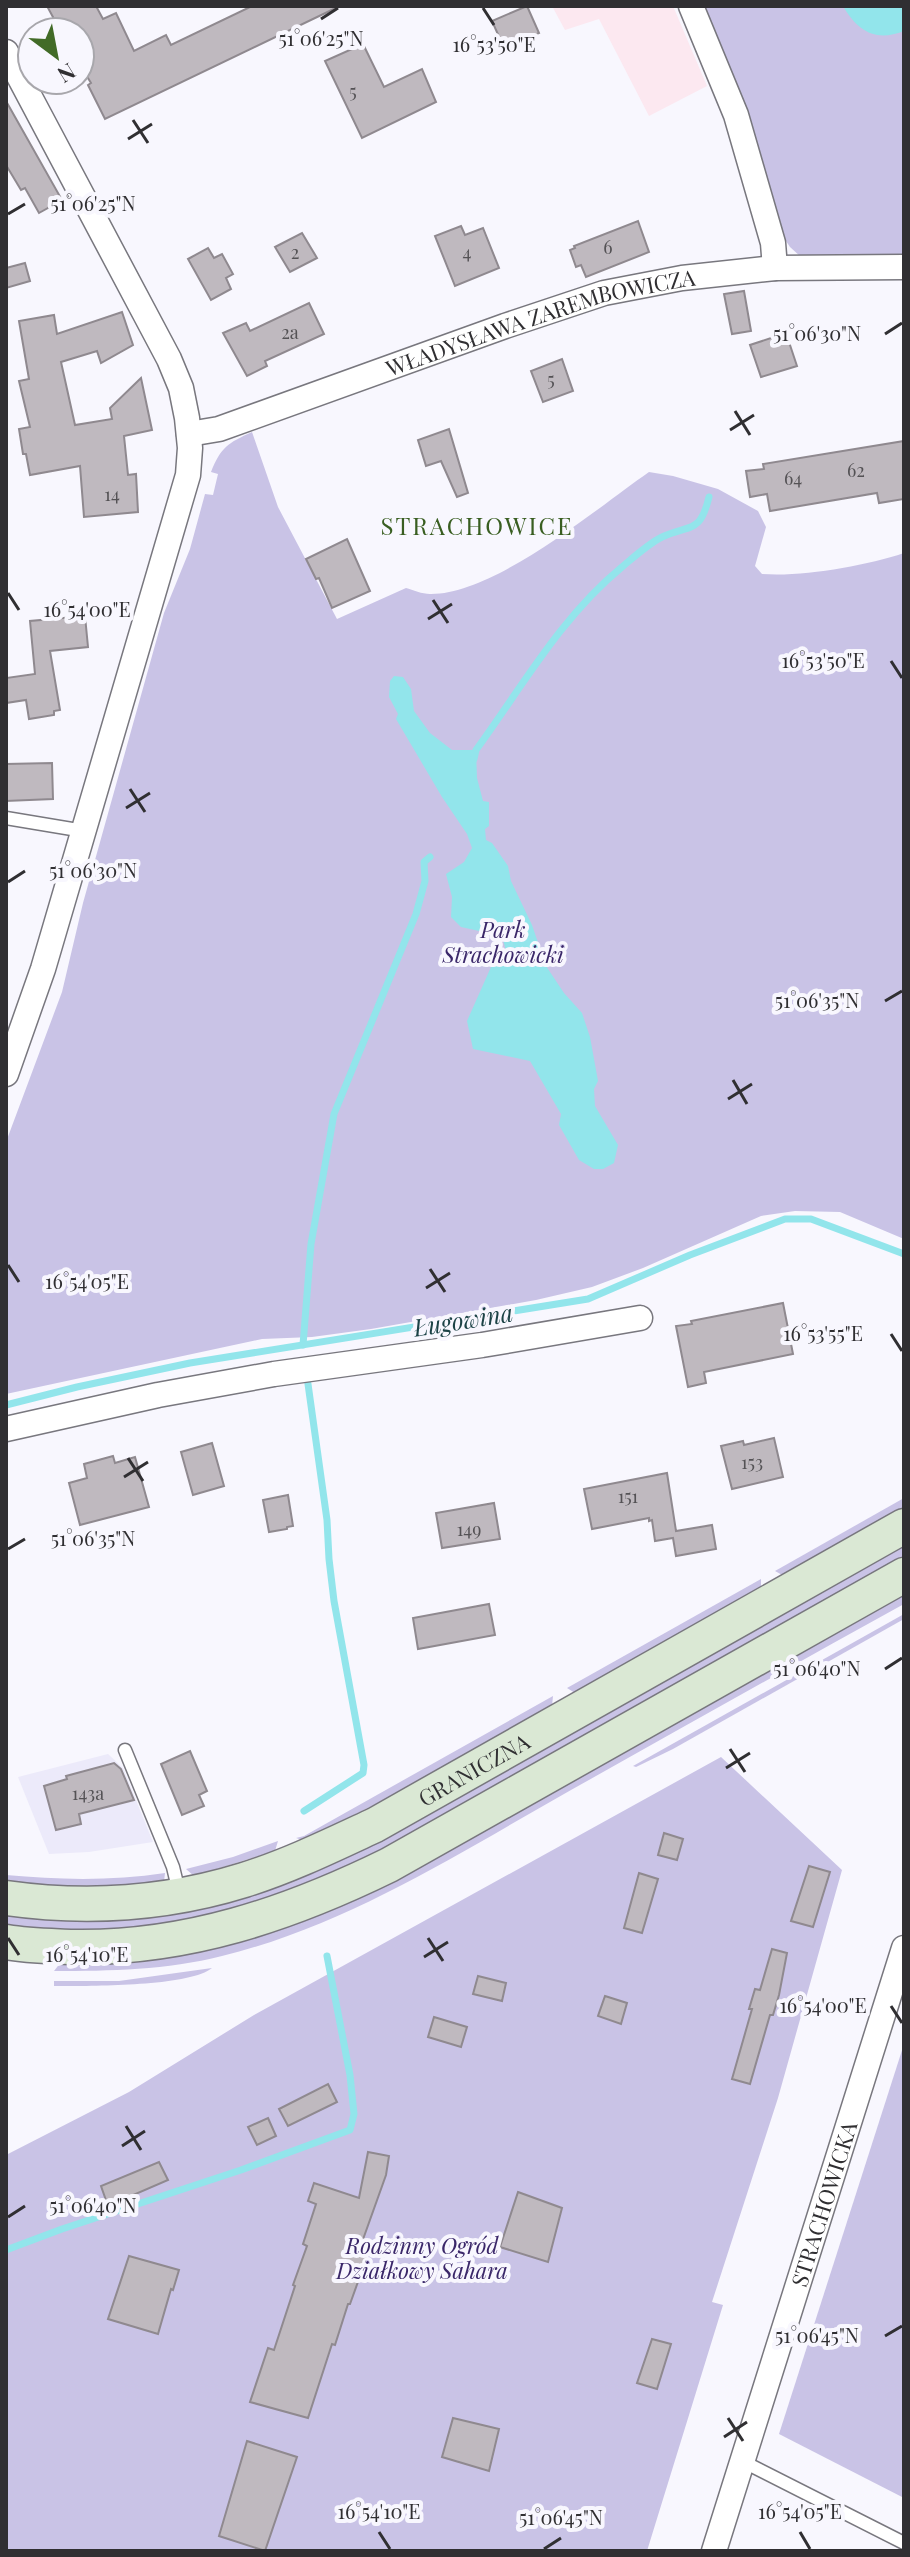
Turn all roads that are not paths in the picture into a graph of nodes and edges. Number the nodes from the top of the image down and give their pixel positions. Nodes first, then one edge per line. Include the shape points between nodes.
1 (691, 6) edge
2 (6, 52) edge
3 (904, 267) edge
4 (775, 268) junction
5 (189, 434) junction
6 (6, 818) edge
7 (84, 831) junction
8 (6, 1074) edge
9 (640, 1318) dead end
10 (6, 1429) edge
11 (904, 1526) edge
12 (904, 1575) edge
13 (125, 1750) dead end
14 (180, 1895) junction
15 (6, 1898) edge
16 (6, 1942) edge
17 (904, 1948) edge
18 (742, 2461) junction
19 (904, 2543) edge
20 (714, 2551) edge

1 - 4 street via 736,115 773,243
2 - 5 street via 169,359 181,388
3 - 4 street, WŁADYSŁAWA ZAREMBOWICZA
4 - 5 street, WŁADYSŁAWA ZAREMBOWICZA via 604,293 219,429
5 - 7 street via 188,475
6 - 7 lane
7 - 8 street
9 - 10 street via 274,1374
11 - 14 main road, GRANICZNA via 375,1825 244,1880
12 - 16 main road, GRANICZNA via 389,1865 332,1892 244,1925 156,1943 115,1948
13 - 14 lane
14 - 15 main road, GRANICZNA via 124,1903
17 - 18 street, STRACHOWICKA
18 - 19 lane
18 - 20 street, STRACHOWICKA

